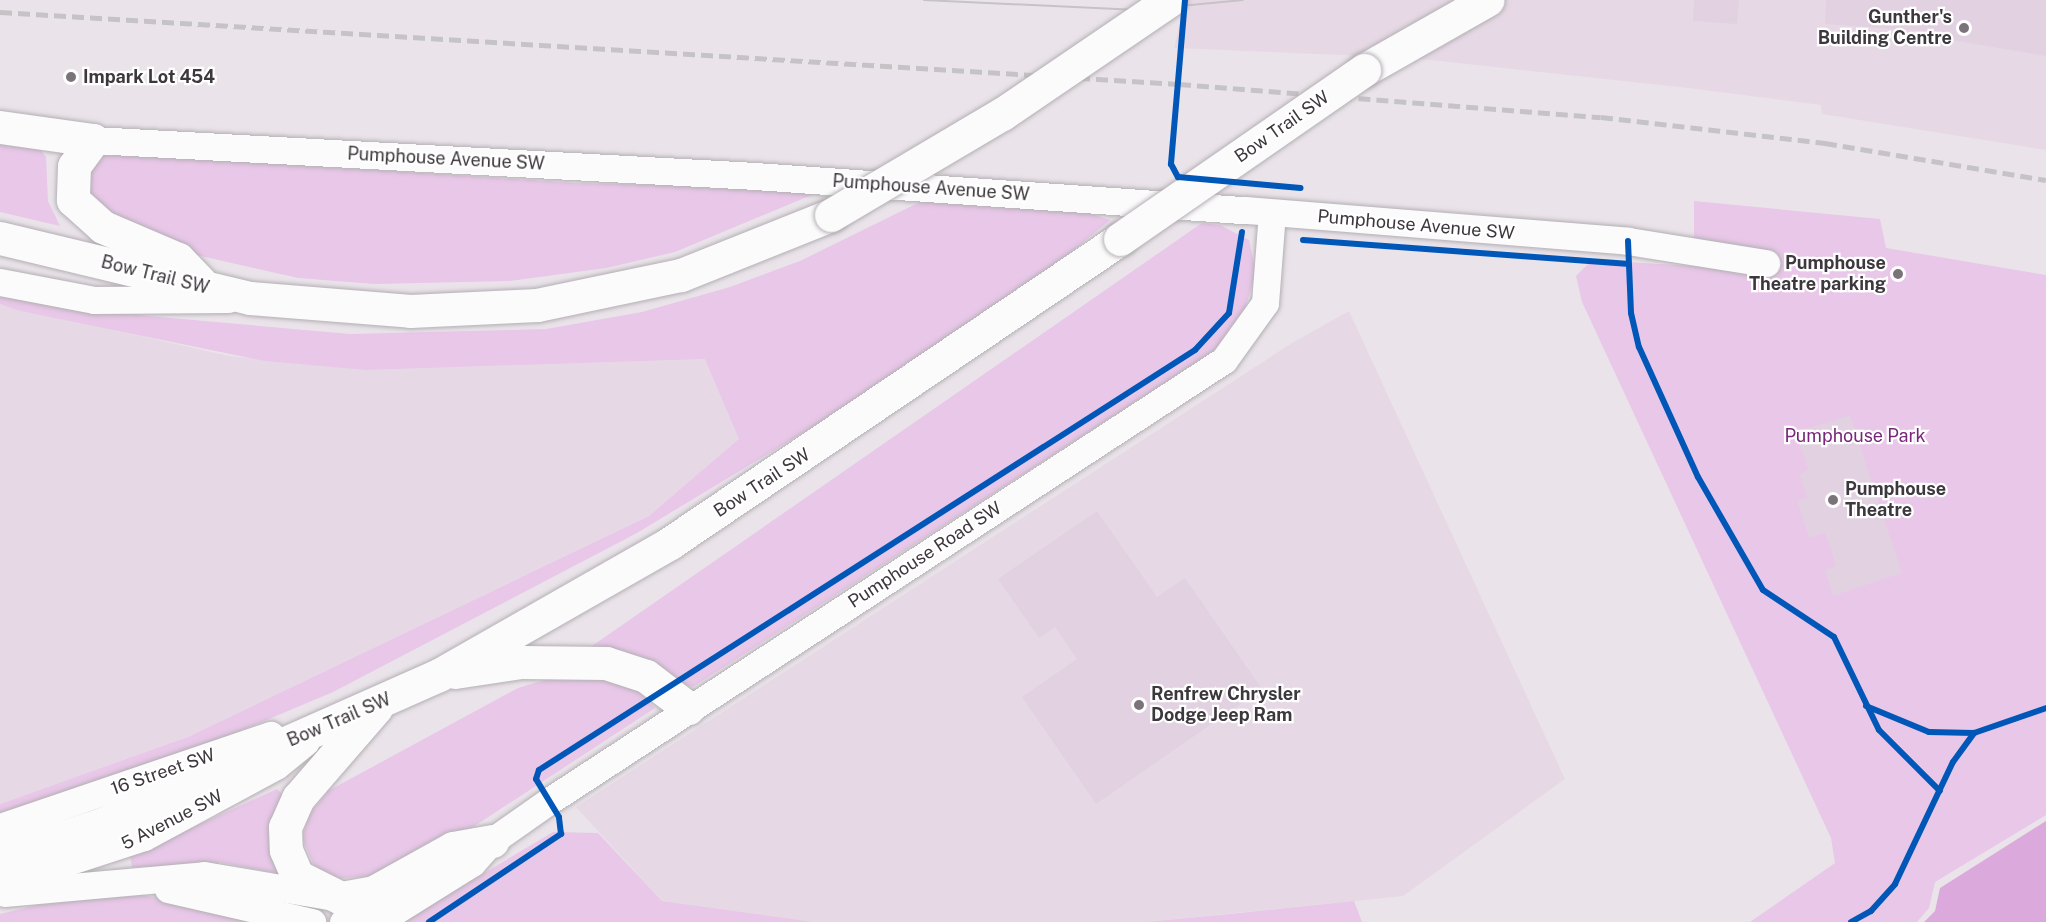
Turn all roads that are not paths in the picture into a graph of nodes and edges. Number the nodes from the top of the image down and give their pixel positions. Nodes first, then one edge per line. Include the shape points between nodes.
1 (1170, 0) edge
2 (1464, 0) edge
3 (1487, 0) edge
4 (1364, 70) junction
5 (0, 127) edge
6 (93, 140) junction
7 (1272, 213) junction
8 (0, 238) edge
9 (1766, 264) dead end
10 (0, 282) edge
11 (206, 287) junction
12 (250, 298) junction
13 (439, 675) junction
14 (378, 706) junction
15 (688, 708) junction
16 (328, 725) junction
17 (0, 827) edge
18 (492, 841) joint
19 (0, 857) edge
20 (0, 884) edge
21 (128, 884) junction
22 (0, 892) edge
23 (342, 910) edge
24 (312, 922) edge

1 - 12 main road, Bow Trail SW, bridge via 1002,114 831,215 681,275 537,305 410,311
2 - 4 main road, Bow Trail SW
3 - 4 main road
4 - 13 main road, Bow Trail SW, bridge via 670,543
5 - 6 main road
6 - 7 street, Pumphouse Avenue SW via 743,175
6 - 11 main road via 74,166 73,200 104,227 178,259
7 - 9 street, Pumphouse Avenue SW via 1628,241
7 - 15 street, Pumphouse Road SW via 1265,303 1224,360
8 - 11 main road, Bow Trail SW
10 - 12 street via 94,300
11 - 12 main road, Bow Trail SW
13 - 14 main road, Bow Trail SW
13 - 15 main road via 521,662 606,663 646,676
14 - 16 main road, Bow Trail SW
14 - 23 main road via 298,798 285,827 286,850 297,876
15 - 18 street, Pumphouse Road SW
16 - 17 street, 16 Street SW via 289,728
16 - 19 main road, Bow Trail SW via 105,823
16 - 20 street, 5 Avenue SW via 276,766 144,837
18 - 23 main road via 453,848
21 - 22 street
21 - 23 street via 204,875
21 - 24 street via 202,894 278,918

